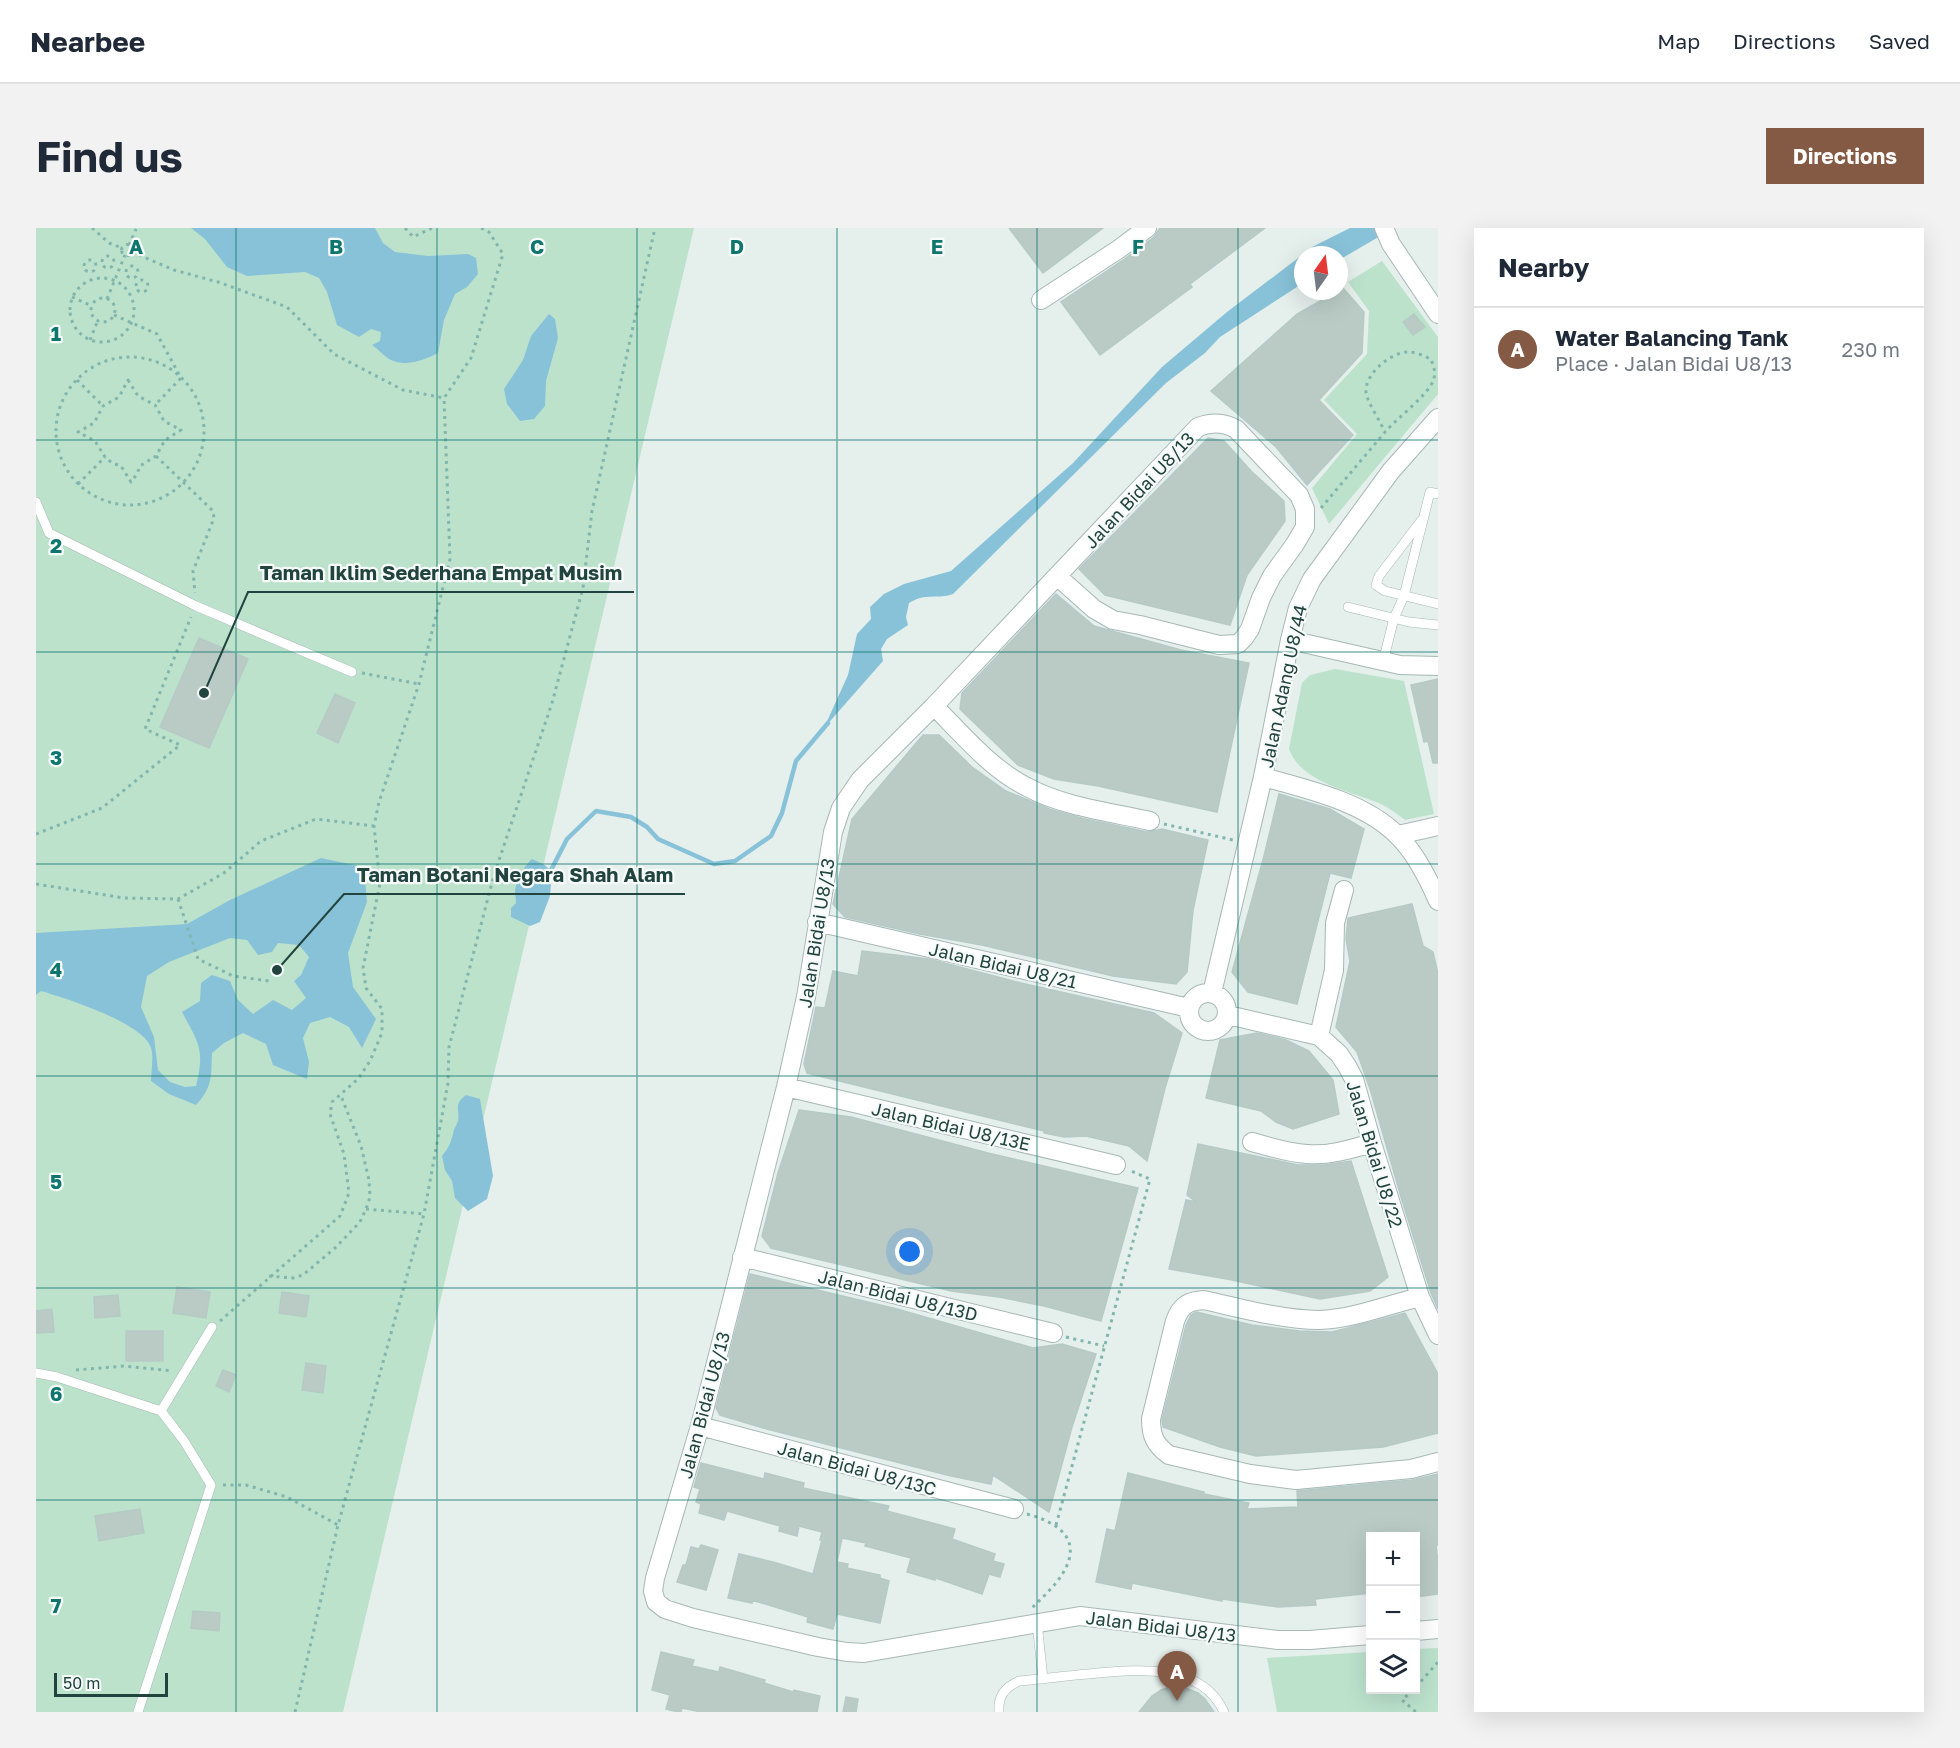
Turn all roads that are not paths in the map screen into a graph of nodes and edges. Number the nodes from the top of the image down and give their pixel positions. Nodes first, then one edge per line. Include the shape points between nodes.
1 (1148, 228) edge
2 (1388, 236) edge
3 (1041, 300) dead end
4 (1438, 314) edge
5 (1438, 418) edge
6 (1438, 494) edge
7 (36, 502) edge
8 (1424, 516) junction
9 (1057, 576) junction
10 (1404, 596) junction
11 (1438, 604) edge
12 (1348, 608) dead end
13 (1394, 618) junction
14 (1438, 625) edge
15 (1290, 640) junction
16 (1383, 662) junction
17 (1438, 666) edge
18 (352, 672) road end
19 (934, 706) junction
20 (1263, 777) junction
21 (1150, 821) road end
22 (1438, 826) edge
23 (1398, 835) junction
24 (1344, 890) dead end
25 (1438, 901) edge
26 (818, 922) junction
27 (1212, 993) junction
28 (1189, 1008) junction
29 (1228, 1016) junction
30 (1319, 1036) junction
31 (786, 1087) junction
32 (1252, 1142) dead end
33 (1372, 1143) junction
34 (1116, 1165) road end
35 (742, 1257) junction
36 (1420, 1297) junction
37 (212, 1327) road end
38 (1053, 1333) road end
39 (1438, 1335) edge
40 (36, 1373) edge
41 (160, 1411) junction
42 (700, 1426) junction
43 (1438, 1462) edge
44 (1014, 1509) road end
45 (1037, 1623) junction
46 (1438, 1629) edge
47 (1420, 1631) edge
48 (1366, 1635) edge
49 (1042, 1678) junction
50 (138, 1712) edge
51 (999, 1712) edge
52 (1224, 1712) edge

1 - 3 street
2 - 4 street
5 - 15 street, Jalan Adang U8/44 via 1390,471 1312,579 1298,608
6 - 8 lane via 1430,492
7 - 18 lane via 49,533 196,606
8 - 10 lane
8 - 10 lane via 1376,581 1379,589
9 - 9 street, Jalan Bidai U8/13 via 1094,609 1113,620 1219,645 1238,644 1250,629 1269,583 1305,527 1305,509 1299,495 1236,429 1208,423 1198,427
9 - 19 street, Jalan Bidai U8/13
10 - 11 lane
10 - 13 lane
12 - 13 lane
13 - 14 lane
13 - 16 lane
15 - 16 street
15 - 20 street, Jalan Adang U8/44
16 - 17 street
19 - 21 street via 990,761 1025,787 1059,800
19 - 26 street, Jalan Bidai U8/13 via 860,780 841,807
20 - 23 street via 1350,805
20 - 27 street, Jalan Adang U8/44
22 - 23 street
23 - 25 street
24 - 30 street via 1335,923 1334,970
26 - 28 street, Jalan Bidai U8/21
26 - 31 street, Jalan Bidai U8/13
27 - 28 street via 1200,994
27 - 29 street via 1223,999
28 - 29 street via 1194,1026 1205,1031 1217,1030
29 - 30 street
30 - 33 street, Jalan Bidai U8/22 via 1339,1054 1354,1078
31 - 34 street, Jalan Bidai U8/13E
31 - 35 street, Jalan Bidai U8/13
32 - 33 street via 1308,1154 1327,1154
33 - 36 street, Jalan Bidai U8/22
35 - 38 street, Jalan Bidai U8/13D
35 - 42 street, Jalan Bidai U8/13
36 - 39 street, Jalan Bidai U8/22
36 - 43 street via 1320,1320 1204,1300 1184,1304 1175,1321 1151,1431 1154,1441 1168,1455 1272,1478 1368,1474
37 - 41 lane
40 - 41 lane
41 - 50 lane via 211,1485
42 - 44 street, Jalan Bidai U8/13C
42 - 45 street, Jalan Bidai U8/13 via 655,1578 656,1602 665,1609 818,1647 864,1653
45 - 48 street, Jalan Bidai U8/13 via 1080,1616 1278,1640
45 - 49 lane
46 - 47 street
49 - 51 lane via 1019,1681 1001,1693
49 - 52 lane via 1136,1670 1164,1672 1183,1676 1211,1691

